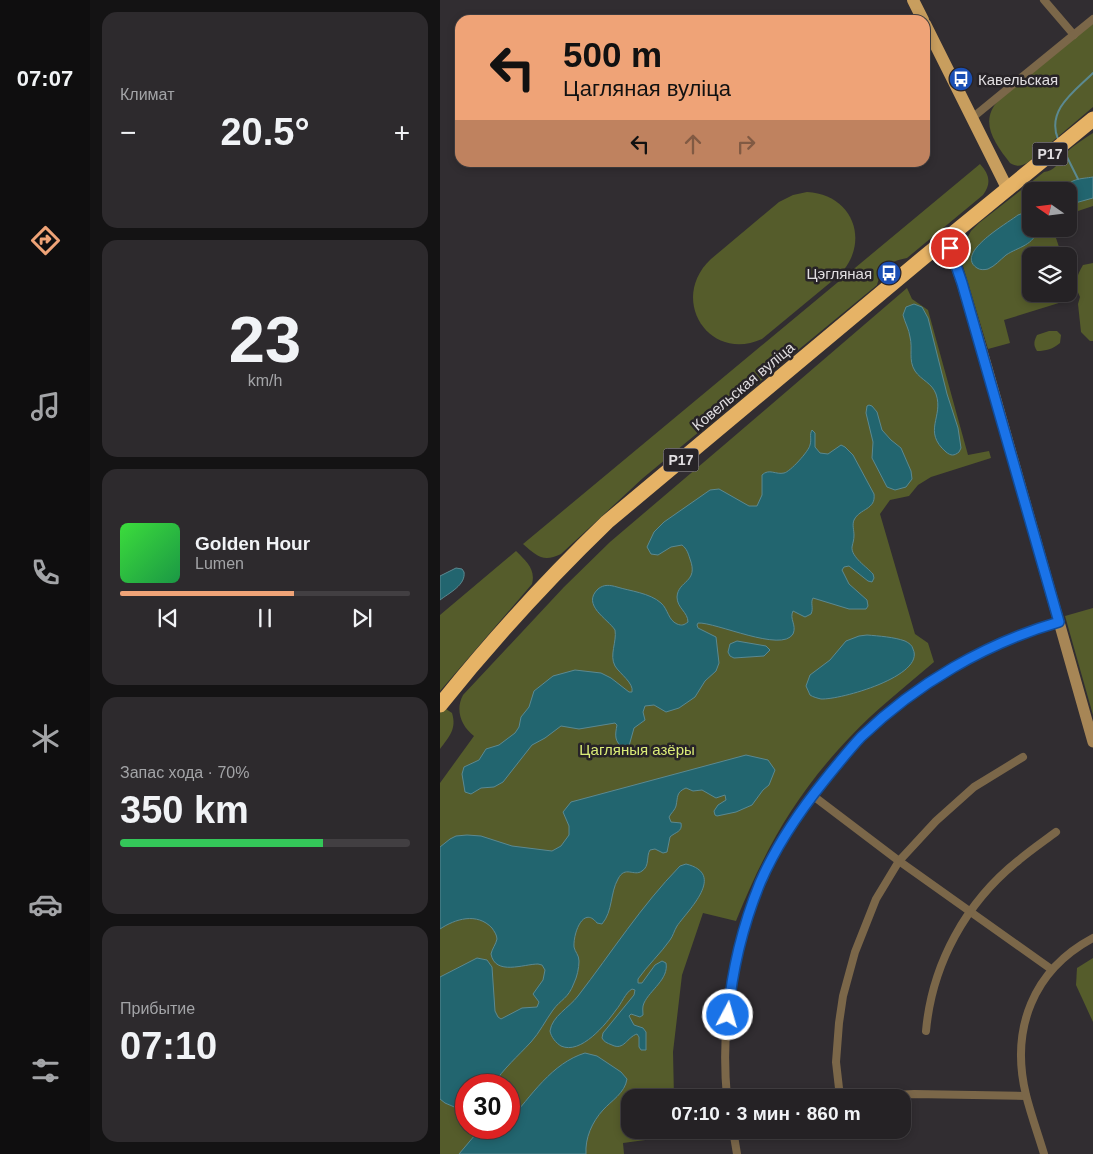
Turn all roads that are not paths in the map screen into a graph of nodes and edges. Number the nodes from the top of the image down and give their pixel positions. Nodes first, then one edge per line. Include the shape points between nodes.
1 (913, 0) edge
2 (1044, 0) edge
3 (920, 15) edge
4 (1093, 19) edge
5 (930, 34) edge
6 (1074, 35) junction
7 (972, 118) junction
8 (1093, 119) edge
9 (1008, 190) junction
10 (947, 240) junction
11 (1059, 622) junction
12 (440, 705) edge
13 (1093, 742) edge
14 (1023, 757) dead end
15 (812, 795) junction
16 (1056, 832) dead end
17 (899, 861) junction
18 (970, 911) junction
19 (1093, 938) edge
20 (1051, 969) junction
21 (926, 1031) dead end
22 (727, 1089) edge
23 (838, 1089) edge
24 (911, 1094) edge
25 (1026, 1096) junction
26 (734, 1139) edge
27 (737, 1154) edge
28 (1044, 1154) edge

1 - 3 main road
2 - 6 street
4 - 6 street
5 - 7 main road
6 - 7 street
7 - 9 main road
8 - 9 highway, Ковельская вуліца / Р17
9 - 10 highway, Ковельская вуліца / Р17
10 - 11 street
10 - 12 highway, Ковельская вуліца / Р17 via 607,522 519,614
11 - 13 street
11 - 15 street via 993,647 930,682 862,737
14 - 17 street via 974,787
15 - 17 street
15 - 22 street via 790,827 761,882 741,942 728,1015
16 - 18 street via 1018,860
17 - 18 street
17 - 23 street via 876,899 864,927 843,996 836,1062
18 - 20 street
18 - 21 street via 944,955 928,1009
19 - 20 street
20 - 25 street via 1034,996 1022,1032
24 - 25 street
25 - 28 street
26 - 27 street

